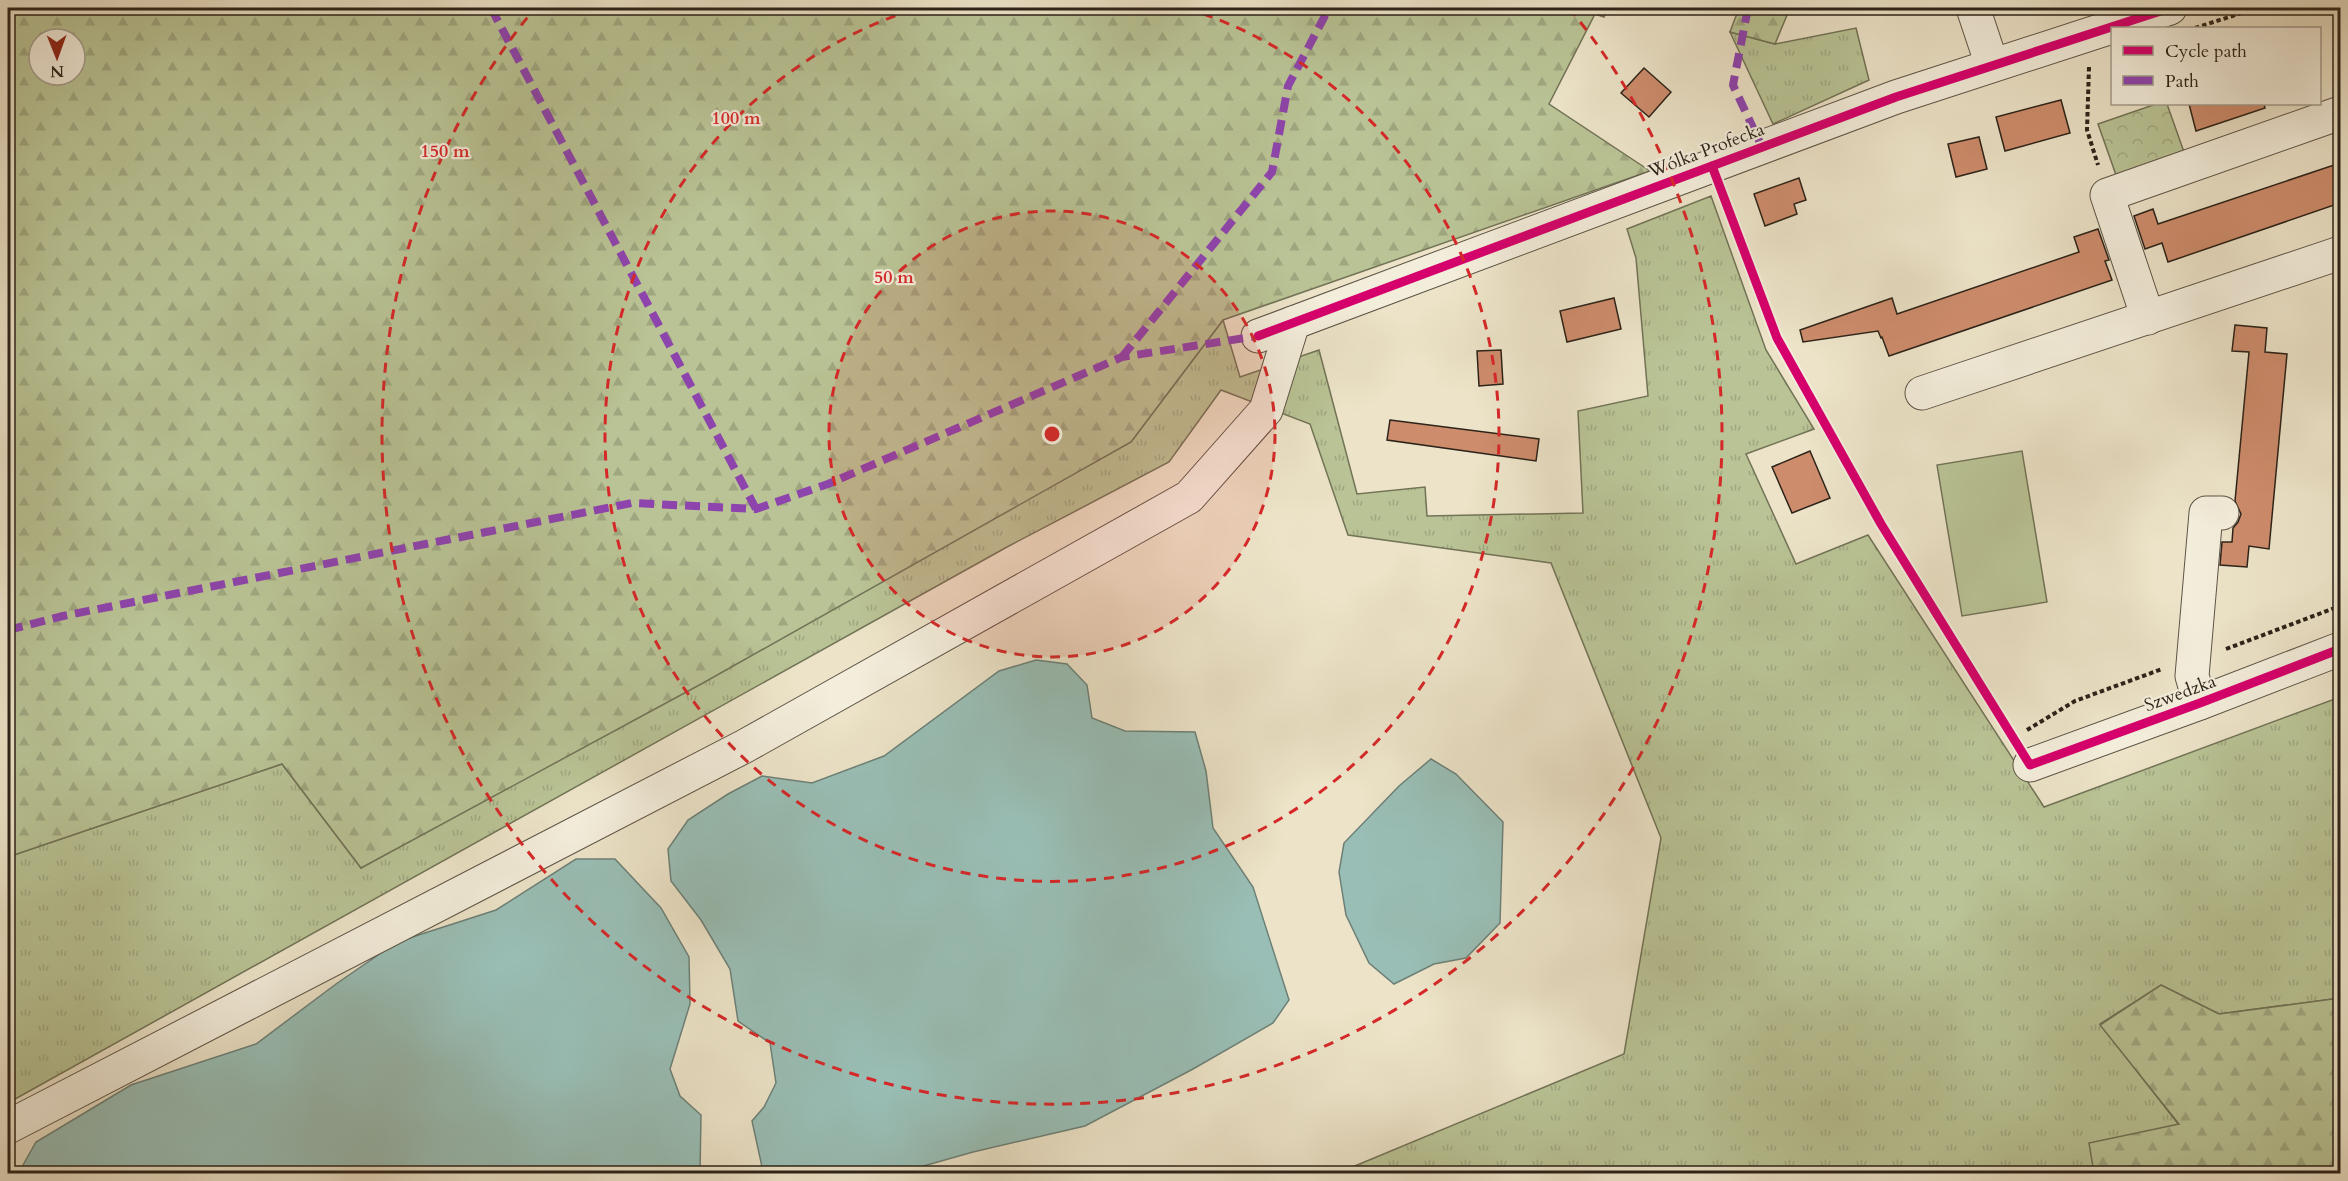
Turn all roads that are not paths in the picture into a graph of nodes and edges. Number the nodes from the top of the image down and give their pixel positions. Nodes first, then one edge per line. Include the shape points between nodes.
1 (1973, 8) edge
2 (2170, 8) edge
3 (1992, 65) junction
4 (2340, 113) edge
5 (2340, 253) edge
6 (2148, 318) junction
7 (1293, 323) junction
8 (1258, 336) dead end
9 (1922, 393) dead end
10 (2222, 513) dead end
11 (2340, 649) edge
12 (2200, 704) junction
13 (2030, 765) dead end
14 (8, 1127) edge

1 - 3 street
2 - 3 street, Wólka Profecka
3 - 7 street, Wólka Profecka via 1896,97
4 - 6 street via 2107,195
5 - 6 street
6 - 9 street
7 - 8 street, Wólka Profecka
7 - 14 street via 1266,410 1189,497 745,746
10 - 12 street via 2206,513 2192,676
11 - 12 street, Szwedzka
12 - 13 street, Szwedzka

